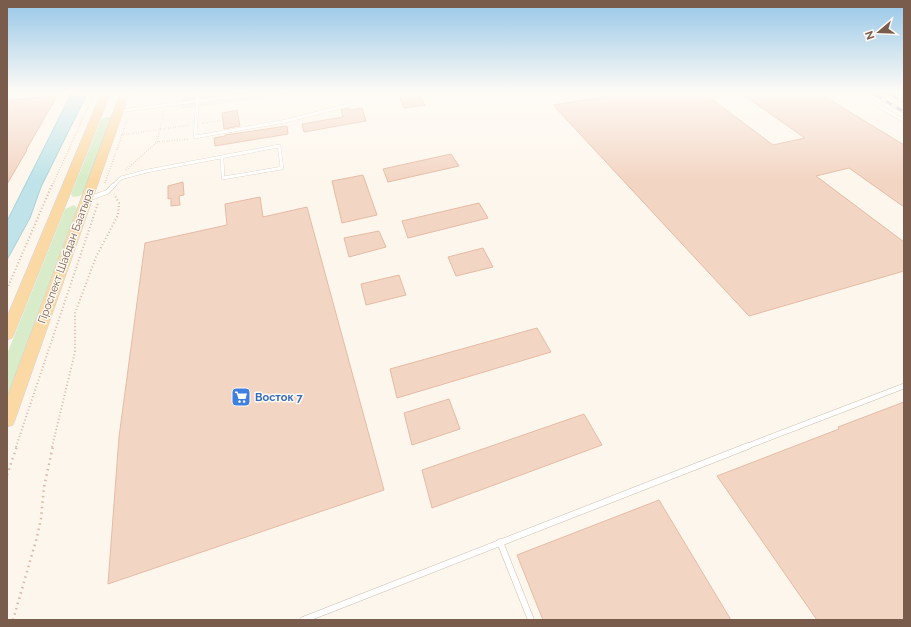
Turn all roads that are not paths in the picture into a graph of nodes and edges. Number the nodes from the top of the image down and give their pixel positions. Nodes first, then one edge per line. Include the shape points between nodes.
1 (95, 121) edge
2 (120, 121) edge
3 (196, 121) edge
4 (285, 121) edge
5 (222, 157) junction
6 (87, 200) junction
7 (62, 203) junction
8 (7, 334) edge
9 (904, 386) edge
10 (7, 420) edge
11 (500, 542) junction
12 (303, 620) edge
13 (531, 620) edge

1 - 7 main road, Проспект Шабдан Баатыра
2 - 6 main road, Проспект Шабдан Баатыра
3 - 4 lane via 195,137
5 - 5 lane via 279,146 282,168 222,178
5 - 6 lane via 121,178 107,192
6 - 7 main road
6 - 10 main road, Проспект Шабдан Баатыра
7 - 8 main road, Проспект Шабдан Баатыра
9 - 11 lane
11 - 12 lane
11 - 13 lane

